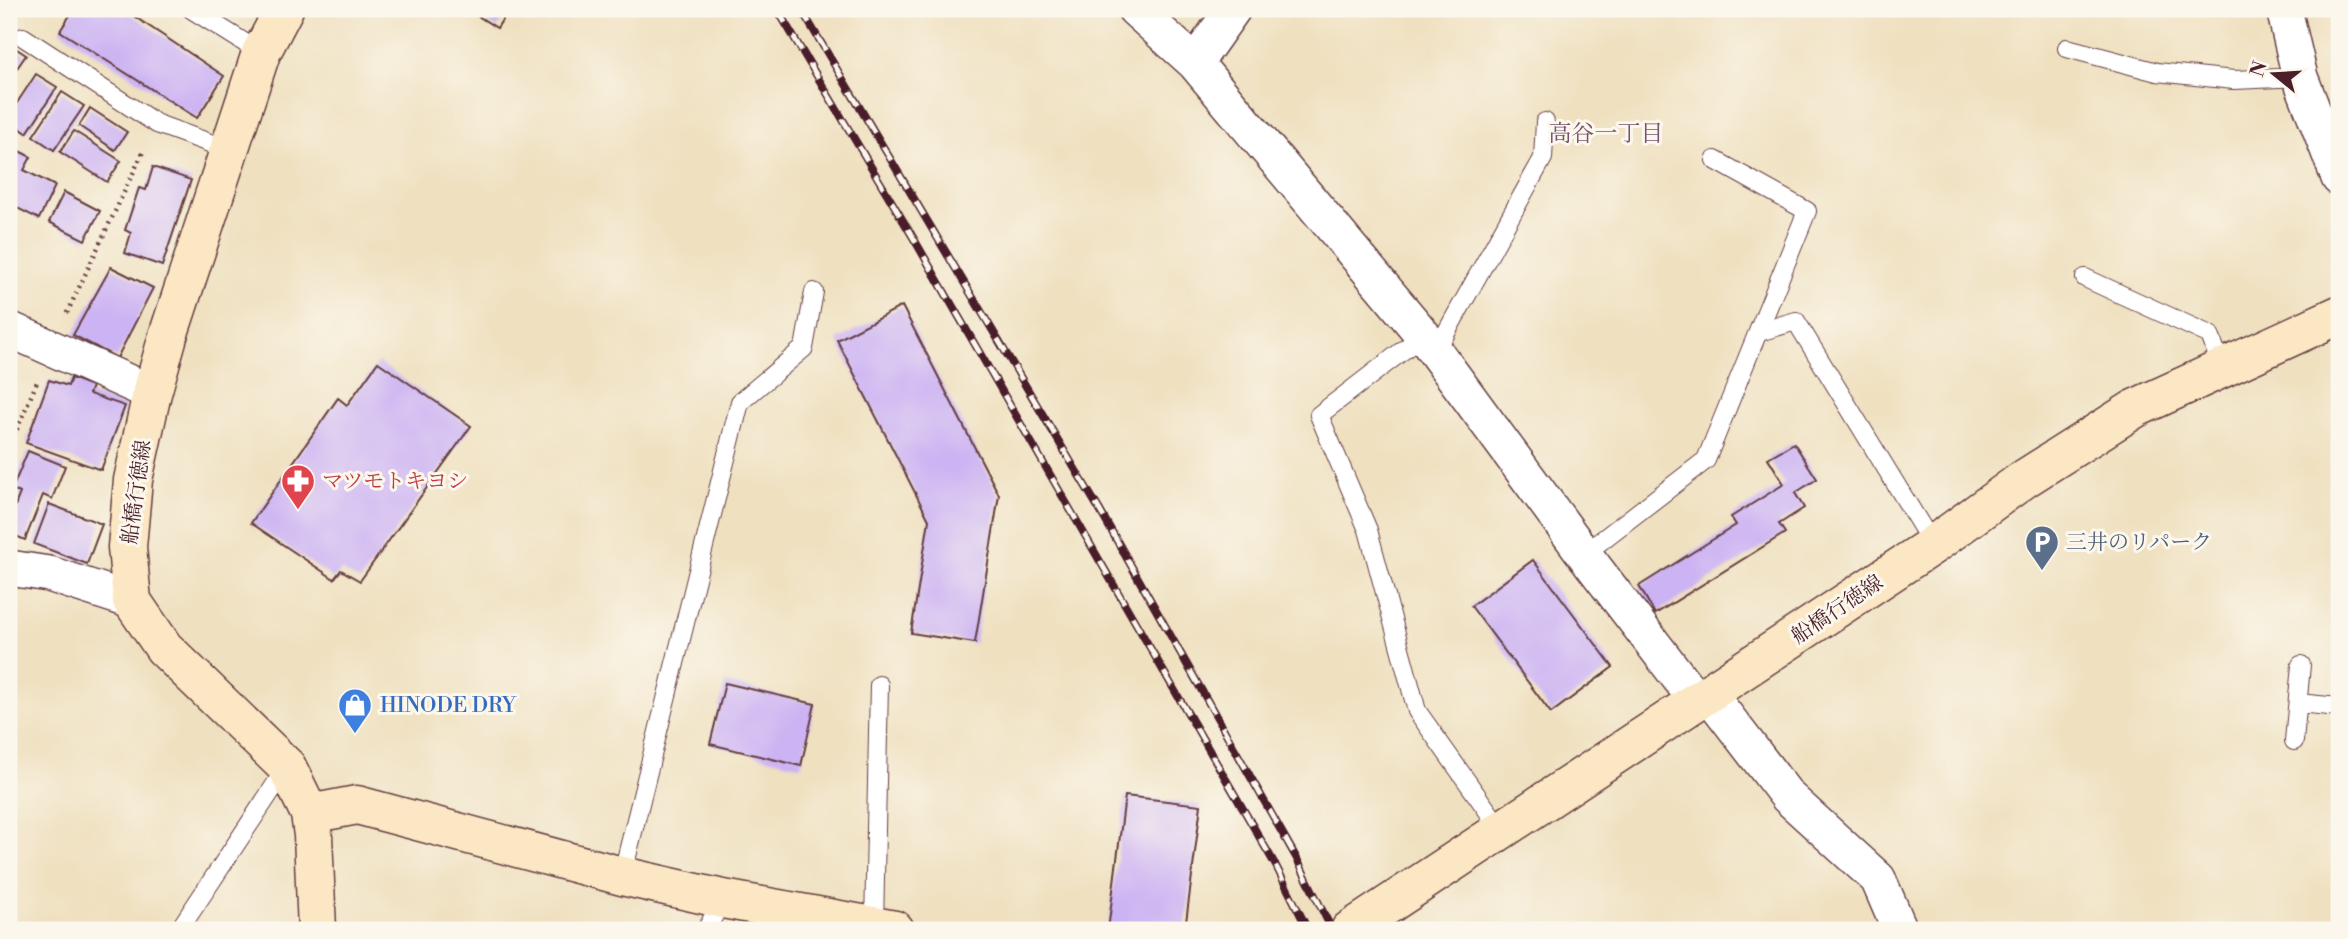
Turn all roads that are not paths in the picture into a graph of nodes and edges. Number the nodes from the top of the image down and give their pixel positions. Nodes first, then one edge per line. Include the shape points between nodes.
1 (191, 9) edge
2 (284, 9) edge
3 (1135, 9) edge
4 (1233, 9) edge
5 (2284, 9) edge
6 (23, 37) dead end
7 (2067, 48) dead end
8 (261, 53) junction
9 (1195, 64) junction
10 (2300, 77) junction
11 (1545, 122) dead end
12 (229, 150) junction
13 (1716, 160) dead end
14 (2339, 178) edge
15 (2085, 278) dead end
16 (814, 292) dead end
17 (2339, 315) edge
18 (9, 329) edge
19 (1759, 332) junction
20 (1430, 343) junction
21 (2222, 368) junction
22 (152, 393) junction
23 (1933, 545) junction
24 (1584, 554) junction
25 (9, 568) edge
26 (132, 601) junction
27 (2301, 664) dead end
28 (879, 685) dead end
29 (1703, 698) junction
30 (2298, 703) junction
31 (2339, 707) edge
32 (2294, 741) dead end
33 (287, 767) junction
34 (310, 814) junction
35 (1502, 831) junction
36 (622, 876) junction
37 (714, 915) edge
38 (885, 928) edge
39 (179, 930) edge
40 (317, 930) edge
41 (1350, 930) edge
42 (1900, 930) edge

1 - 8 lane
2 - 8 main road, 船橋行徳線
3 - 9 street
4 - 9 street
5 - 10 street
6 - 12 lane via 157,124
7 - 10 lane via 2157,72 2234,80
8 - 12 main road, 船橋行徳線
9 - 20 street
10 - 14 street
11 - 20 lane via 1543,158
12 - 22 main road, 船橋行徳線
13 - 19 lane via 1807,211
15 - 21 lane via 2210,335
16 - 36 lane via 804,348 740,402
17 - 21 main road, 船橋行徳線
18 - 22 street
19 - 23 lane via 1796,321
19 - 24 lane via 1706,460
20 - 24 street
20 - 35 lane via 1319,415 1368,530 1418,711
21 - 23 main road, 船橋行徳線 via 2136,408 2024,479
22 - 26 main road, 船橋行徳線 via 133,480 127,547
23 - 29 main road, 船橋行徳線
24 - 29 street
25 - 26 street via 49,574
26 - 33 main road, 船橋行徳線 via 164,648
27 - 30 lane
28 - 38 lane
29 - 35 main road, 船橋行徳線
29 - 42 street via 1788,797 1878,879
30 - 31 lane
30 - 32 lane
33 - 34 main road, 船橋行徳線
33 - 39 lane
34 - 36 main road via 357,805
34 - 40 main road, 船橋行徳線
35 - 41 main road, 船橋行徳線
36 - 37 main road
37 - 38 main road

